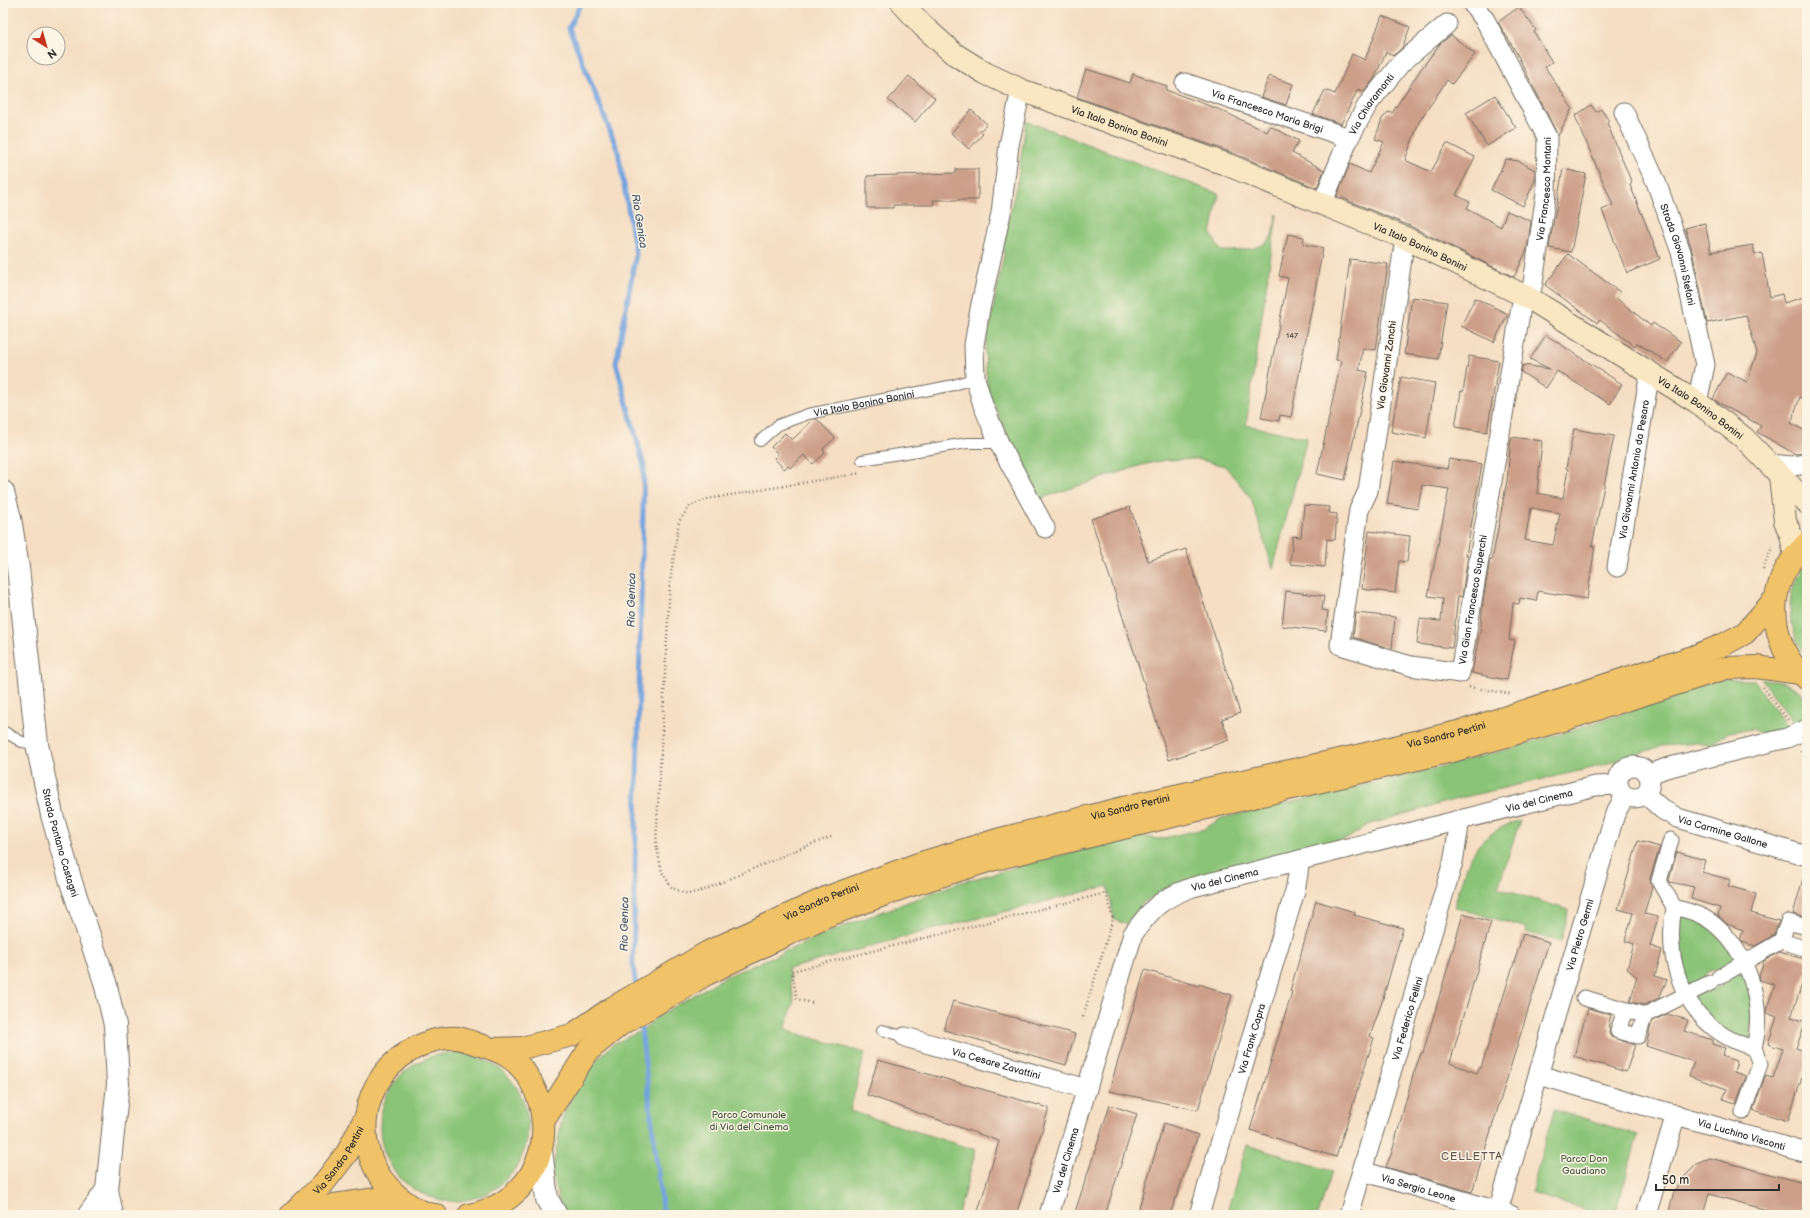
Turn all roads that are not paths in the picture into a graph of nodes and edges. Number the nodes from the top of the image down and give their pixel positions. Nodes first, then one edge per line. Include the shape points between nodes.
1 (902, 3) edge
2 (1472, 3) edge
3 (1447, 24) dead end
4 (1185, 83) dead end
5 (1021, 90) junction
6 (1624, 112) dead end
7 (1349, 138) junction
8 (1322, 204) junction
9 (1405, 238) junction
10 (1529, 298) junction
11 (1650, 372) junction
12 (975, 378) junction
13 (1697, 402) junction
14 (760, 441) dead end
15 (999, 443) junction
16 (862, 460) dead end
17 (1807, 464) edge
18 (1775, 470) junction
19 (1368, 491) joint
20 (3, 492) edge
21 (1807, 503) edge
22 (1044, 528) dead end
23 (1801, 549) edge
24 (1617, 567) dead end
25 (1776, 598) junction
26 (1803, 676) edge
27 (3, 731) edge
28 (1799, 733) edge
29 (37, 744) junction
30 (1646, 785) junction
31 (1622, 790) junction
32 (1459, 820) junction
33 (1671, 840) dead end
34 (1807, 856) edge
35 (1299, 860) junction
36 (1674, 907) junction
37 (1807, 927) edge
38 (1781, 941) junction
39 (1804, 948) edge
40 (1744, 962) junction
41 (1686, 995) junction
42 (1584, 998) dead end
43 (1625, 1010) junction
44 (1645, 1015) junction
45 (616, 1016) junction
46 (882, 1030) dead end
47 (906, 1036) joint
48 (1754, 1048) junction
49 (494, 1049) junction
50 (1538, 1076) junction
51 (1087, 1089) junction
52 (1743, 1112) dead end
53 (1676, 1114) junction
54 (365, 1119) junction
55 (544, 1120) junction
56 (541, 1150) junction
57 (1807, 1153) edge
58 (1362, 1171) junction
59 (107, 1190) junction
60 (407, 1204) junction
61 (1505, 1213) edge
62 (483, 1214) edge
63 (89, 1215) edge
64 (112, 1215) edge
65 (291, 1215) edge
66 (306, 1215) edge
67 (436, 1215) edge
68 (556, 1215) edge
69 (1049, 1215) edge
70 (1199, 1215) edge
71 (1349, 1215) edge
72 (1646, 1215) edge

1 - 5 main road, Via Italo Bonino Bonini via 953,53 985,74
2 - 10 street, Via Francesco Montani via 1485,20 1547,137 1546,192
3 - 7 street, Via Chiaramonti via 1401,63 1368,104
4 - 7 street, Via Francesco Maria Brigi
5 - 8 main road, Via Italo Bonino Bonini via 1228,165
5 - 12 street via 1009,145 1001,213 974,345
6 - 13 street, Strada Giovanni Stefani via 1656,182 1681,252 1705,365
7 - 8 street, Via Chiaramonti
8 - 9 main road, Via Italo Bonino Bonini
9 - 10 main road, Via Italo Bonino Bonini
9 - 19 street, Via Giovanni Zanchi
10 - 11 main road, Via Italo Bonino Bonini
10 - 19 street, Via Gian Francesco Superchi via 1521,307 1460,673 1411,666 1340,645 1359,510
11 - 13 main road, Via Italo Bonino Bonini
11 - 24 street, Via Giovanni Antonio da Pesaro
12 - 14 lane, Via Italo Bonino Bonini via 954,386 808,414 778,425
12 - 15 street
13 - 18 main road, Via Italo Bonino Bonini via 1744,438
15 - 16 lane via 967,443
15 - 22 street
17 - 18 street
18 - 21 main road, Via Italo Bonino Bonini
18 - 23 main road via 1785,521
20 - 29 street, Strada Pantano Castagni via 18,568
23 - 25 main road via 1783,575
25 - 26 main road via 1776,625 1784,651
25 - 45 main road, Via Sandro Pertini via 1745,633 1722,645 1693,657 1466,730 1143,803 997,840 918,864 828,897 708,952 667,975
26 - 45 main road, Via Sandro Pertini via 1756,667 1726,668 1563,720 1456,750 991,860 905,887 824,918 758,948 665,997
27 - 29 lane via 22,742
28 - 30 street, Via del Cinema via 1666,768
29 - 59 street, Strada Pantano Castagni via 52,815 71,882 105,982 115,1025 118,1084
30 - 31 street, Via del Cinema via 1635,798
30 - 31 street via 1641,768 1631,767 1619,775
30 - 34 street, Via Carmine Gallone via 1663,810 1678,818
31 - 32 street, Via del Cinema via 1595,786
31 - 50 street, Via Pietro Germi
32 - 35 street, Via del Cinema
32 - 58 street, Via Federico Fellini via 1453,862
33 - 36 street via 1659,881
35 - 51 street, Via del Cinema via 1193,887 1170,896 1150,911 1133,934
35 - 70 street, Via Frank Capra via 1295,891
36 - 40 street via 1696,913 1714,923
36 - 41 street via 1671,948 1674,966
37 - 38 street via 1788,922
37 - 39 street
38 - 39 street
38 - 40 street
40 - 41 street
40 - 48 street via 1758,1009 1758,1033
41 - 44 street
41 - 48 street via 1700,1015 1712,1026 1738,1044
42 - 43 street
43 - 44 street
43 - 44 street via 1618,1031 1638,1036
45 - 49 main road, Via Sandro Pertini via 572,1035 522,1048
45 - 55 main road, Via Sandro Pertini via 588,1051
46 - 47 lane
47 - 51 street, Via Cesare Zavattini
48 - 52 street via 1760,1064
49 - 54 main road via 457,1038 430,1041 406,1052 385,1070 372,1093
49 - 55 main road via 506,1054 525,1072 538,1095
50 - 53 street, Via Luchino Visconti
50 - 61 street, Via Pietro Germi
51 - 69 street, Via del Cinema
53 - 57 street, Via Luchino Visconti
53 - 72 street
54 - 60 main road via 366,1144 374,1168 388,1188
54 - 65 main road, Via Sandro Pertini via 347,1153 323,1184
55 - 56 main road
56 - 62 main road via 529,1176 510,1198
56 - 68 street via 547,1199
58 - 61 street, Via Sergio Leone
58 - 71 street, Via Federico Fellini
59 - 63 street, Strada Pantano Castagni
59 - 64 street, Strada Pantano Castagni
60 - 66 main road, Via Sandro Pertini via 377,1199 334,1205
60 - 67 main road

